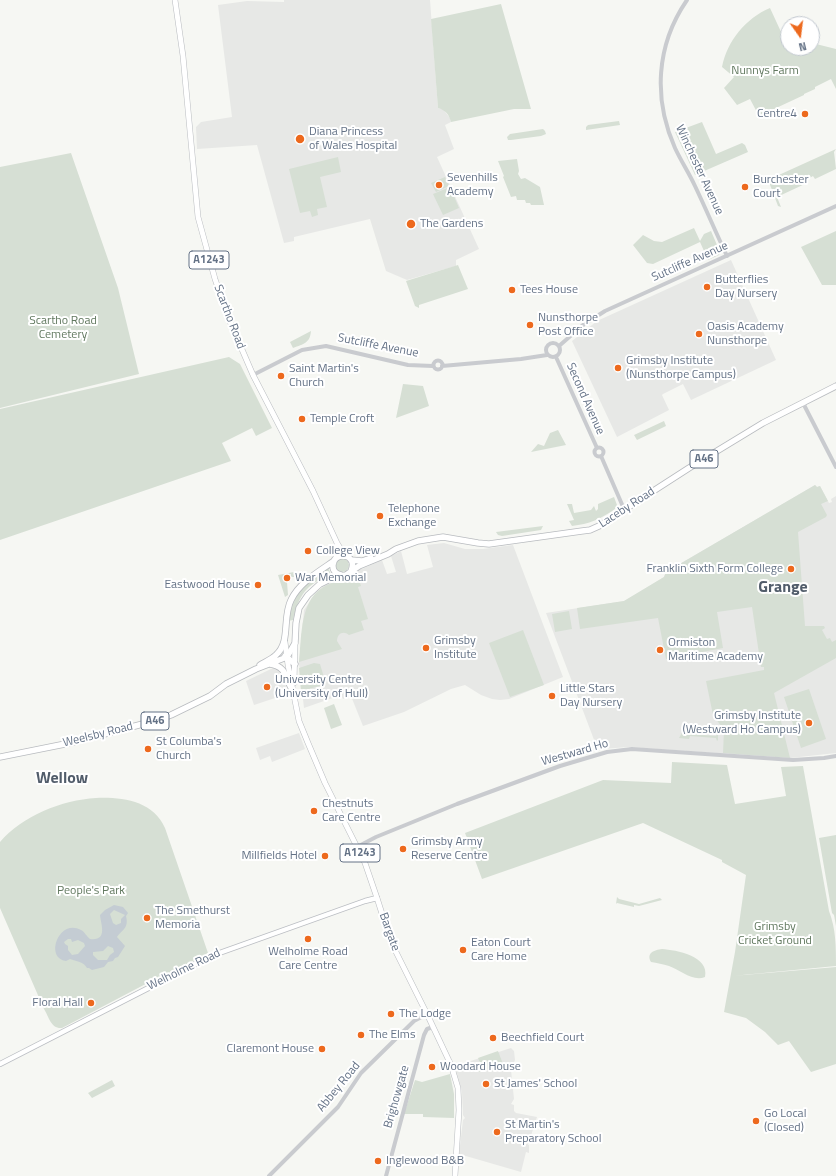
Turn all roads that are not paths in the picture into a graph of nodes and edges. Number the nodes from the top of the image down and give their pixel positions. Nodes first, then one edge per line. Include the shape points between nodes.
1 (175, 0) edge
2 (687, 0) edge
3 (836, 206) edge
4 (727, 256) junction
5 (559, 346) junction
6 (547, 355) junction
7 (556, 357) junction
8 (253, 375) junction
9 (836, 386) edge
10 (804, 403) junction
11 (836, 467) edge
12 (624, 509) junction
13 (337, 543) junction
14 (394, 550) junction
15 (345, 556) junction
16 (335, 560) junction
17 (351, 560) junction
18 (351, 570) junction
19 (341, 575) junction
20 (286, 623) junction
21 (296, 624) junction
22 (284, 642) junction
23 (295, 643) junction
24 (275, 657) junction
25 (287, 657) junction
26 (270, 664) junction
27 (295, 664) junction
28 (256, 669) junction
29 (294, 692) junction
30 (836, 756) edge
31 (0, 757) edge
32 (357, 847) junction
33 (378, 898) junction
34 (427, 1014) junction
35 (433, 1027) junction
36 (0, 1064) edge
37 (270, 1176) edge
38 (386, 1176) edge
39 (455, 1176) edge

1 - 8 main road, Scartho Road / A1243 via 199,222 228,317
2 - 4 street, Winchester Avenue via 676,16 665,45 660,73 662,110 675,147
3 - 4 street, Sutcliffe Avenue
4 - 5 street, Sutcliffe Avenue via 605,311 583,325
5 - 6 street via 555,343 550,344 546,349
5 - 7 street, Second Avenue via 560,353
6 - 7 street, Second Avenue
6 - 8 street, Sutcliffe Avenue via 442,366 438,361 434,362 433,366 408,365 326,346 302,350
7 - 12 street, Second Avenue via 597,448 603,451 601,456
8 - 13 main road, Scartho Road / A1243
9 - 10 highway, Laceby Road / A46
10 - 11 street
10 - 12 highway, Laceby Road / A46 via 763,423
12 - 14 highway, Laceby Road / A46 via 612,519 590,530 489,544 433,538
13 - 15 main road, Scartho Road / A1243
13 - 16 main road, Scartho Road / A1243
14 - 17 highway, Laceby Road / A46 via 362,561
14 - 18 highway, Laceby Road / A46
15 - 16 highway, A46
15 - 17 highway
16 - 19 highway via 334,570
16 - 20 highway, Bargate / A46 via 296,591 288,606
17 - 18 highway
18 - 19 highway, A46 via 346,575
19 - 21 highway, Bargate / A46 via 313,589 298,608
20 - 21 highway
20 - 22 highway, Bargate / A46
21 - 23 highway, Bargate / A46
22 - 24 highway, Weelsby Road / A46
22 - 25 main road, Bargate / A1243
23 - 25 highway, A46
23 - 27 main road, Bargate / A1243
24 - 25 highway
24 - 28 highway, Weelsby Road / A46
25 - 26 highway, Weelsby Road / A46
25 - 27 highway
25 - 29 main road, Bargate / A1243
26 - 28 highway, Weelsby Road / A46
26 - 29 highway via 282,669
27 - 29 main road, Bargate / A1243
28 - 31 highway, Weelsby Road / A46 via 226,684 210,696 158,720 70,743
29 - 32 main road, Bargate / A1243 via 299,721 315,762
30 - 32 street, Westward Ho via 793,760 632,749 607,752 560,766 463,802
32 - 33 main road, Bargate / A1243
33 - 34 main road, Bargate / A1243 via 391,942
33 - 36 main road, Welholme Road via 211,956
34 - 35 main road, Bargate / A1243
34 - 37 street, Abbey Road via 414,1021 361,1073 338,1106
35 - 38 street, Brighowgate via 427,1029 424,1034
35 - 39 main road, Bargate / A1243 via 451,1065 458,1088

